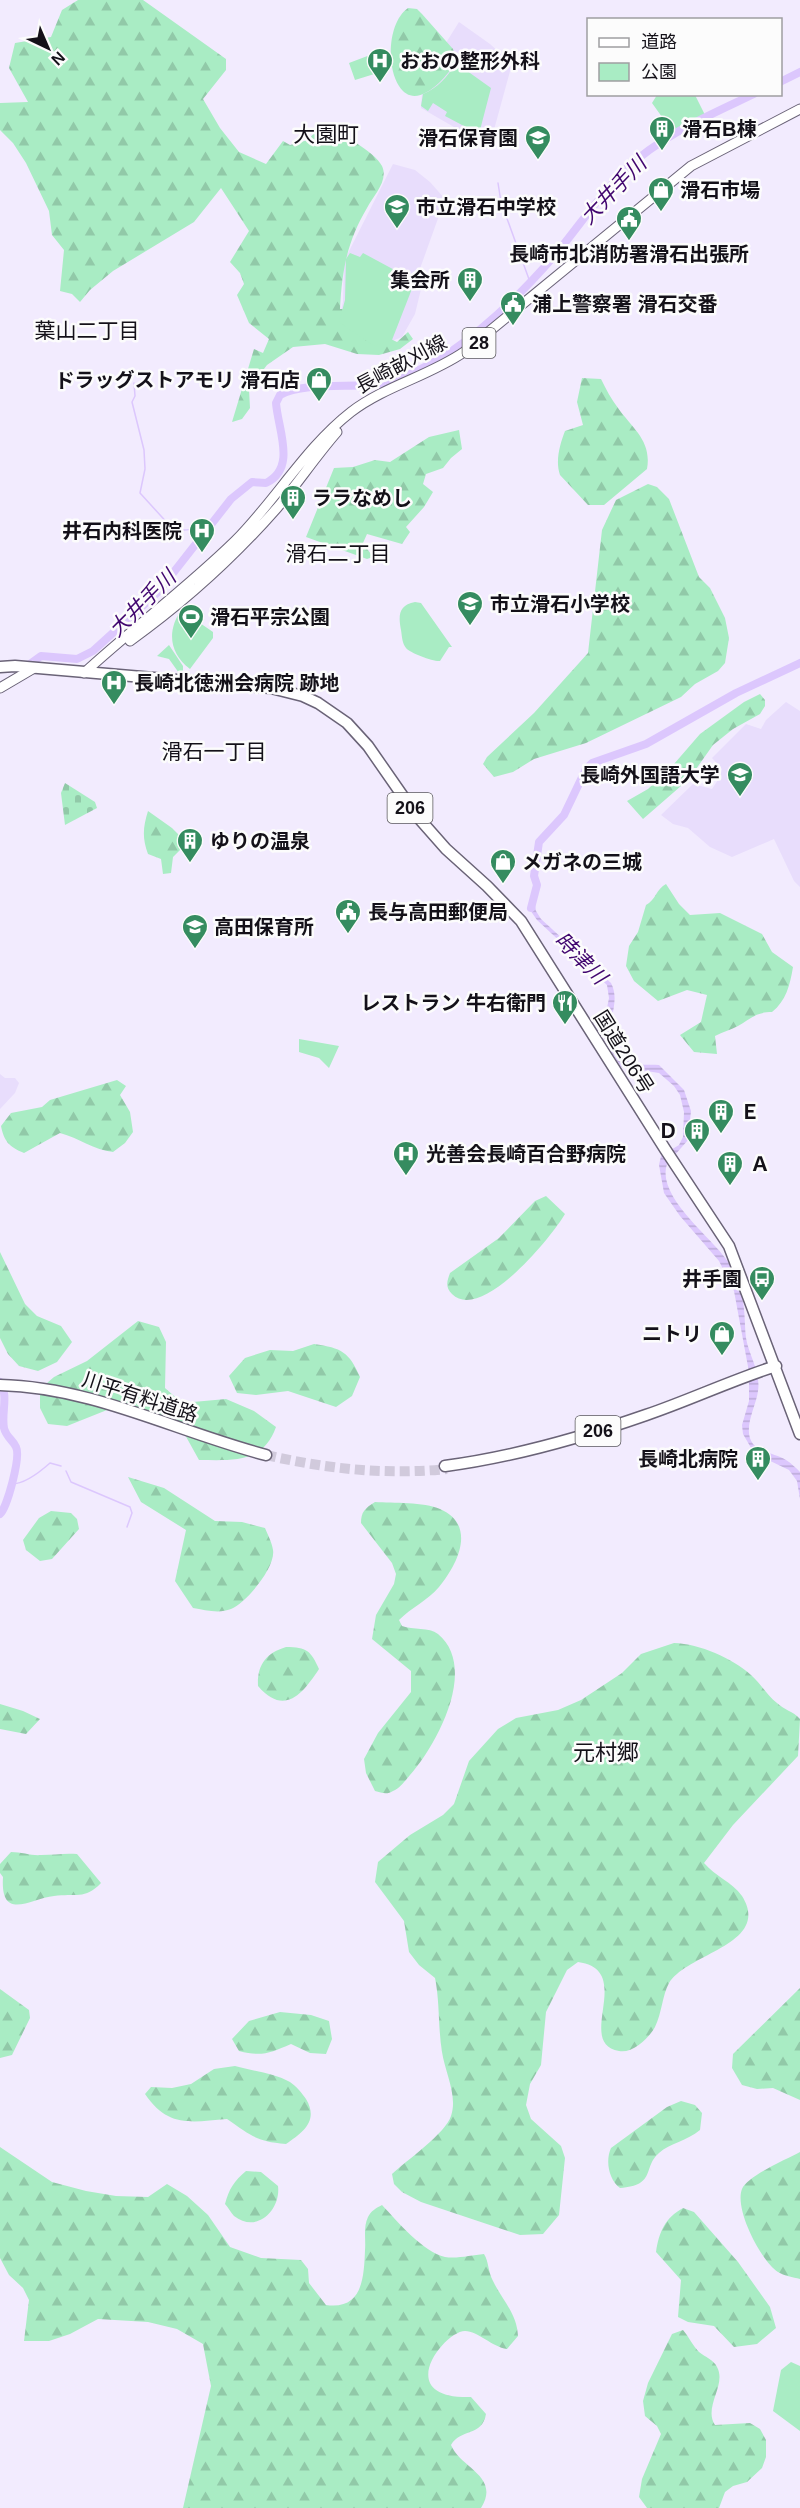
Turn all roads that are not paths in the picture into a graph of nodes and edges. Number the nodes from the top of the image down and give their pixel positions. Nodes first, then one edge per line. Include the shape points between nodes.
1 (800, 111) edge
2 (0, 667) edge
3 (34, 668) junction
4 (87, 673) junction
5 (0, 688) edge
6 (776, 1366) junction
7 (0, 1383) edge
8 (800, 1434) edge
9 (266, 1453) tunnel mouth
10 (446, 1468) tunnel mouth

1 - 4 main road, 長崎畝刈線 / 28 via 693,168 466,354 356,413 232,555
2 - 3 highway, 206
3 - 4 highway, 国道206号 / 206
3 - 5 main road
4 - 6 highway, 国道206号 / 206 via 271,688 303,696 347,723 416,815 521,921 729,1245
6 - 8 highway, 206
6 - 10 highway, 206 via 564,1442
7 - 9 highway, 川平有料道路 via 47,1387 108,1403

